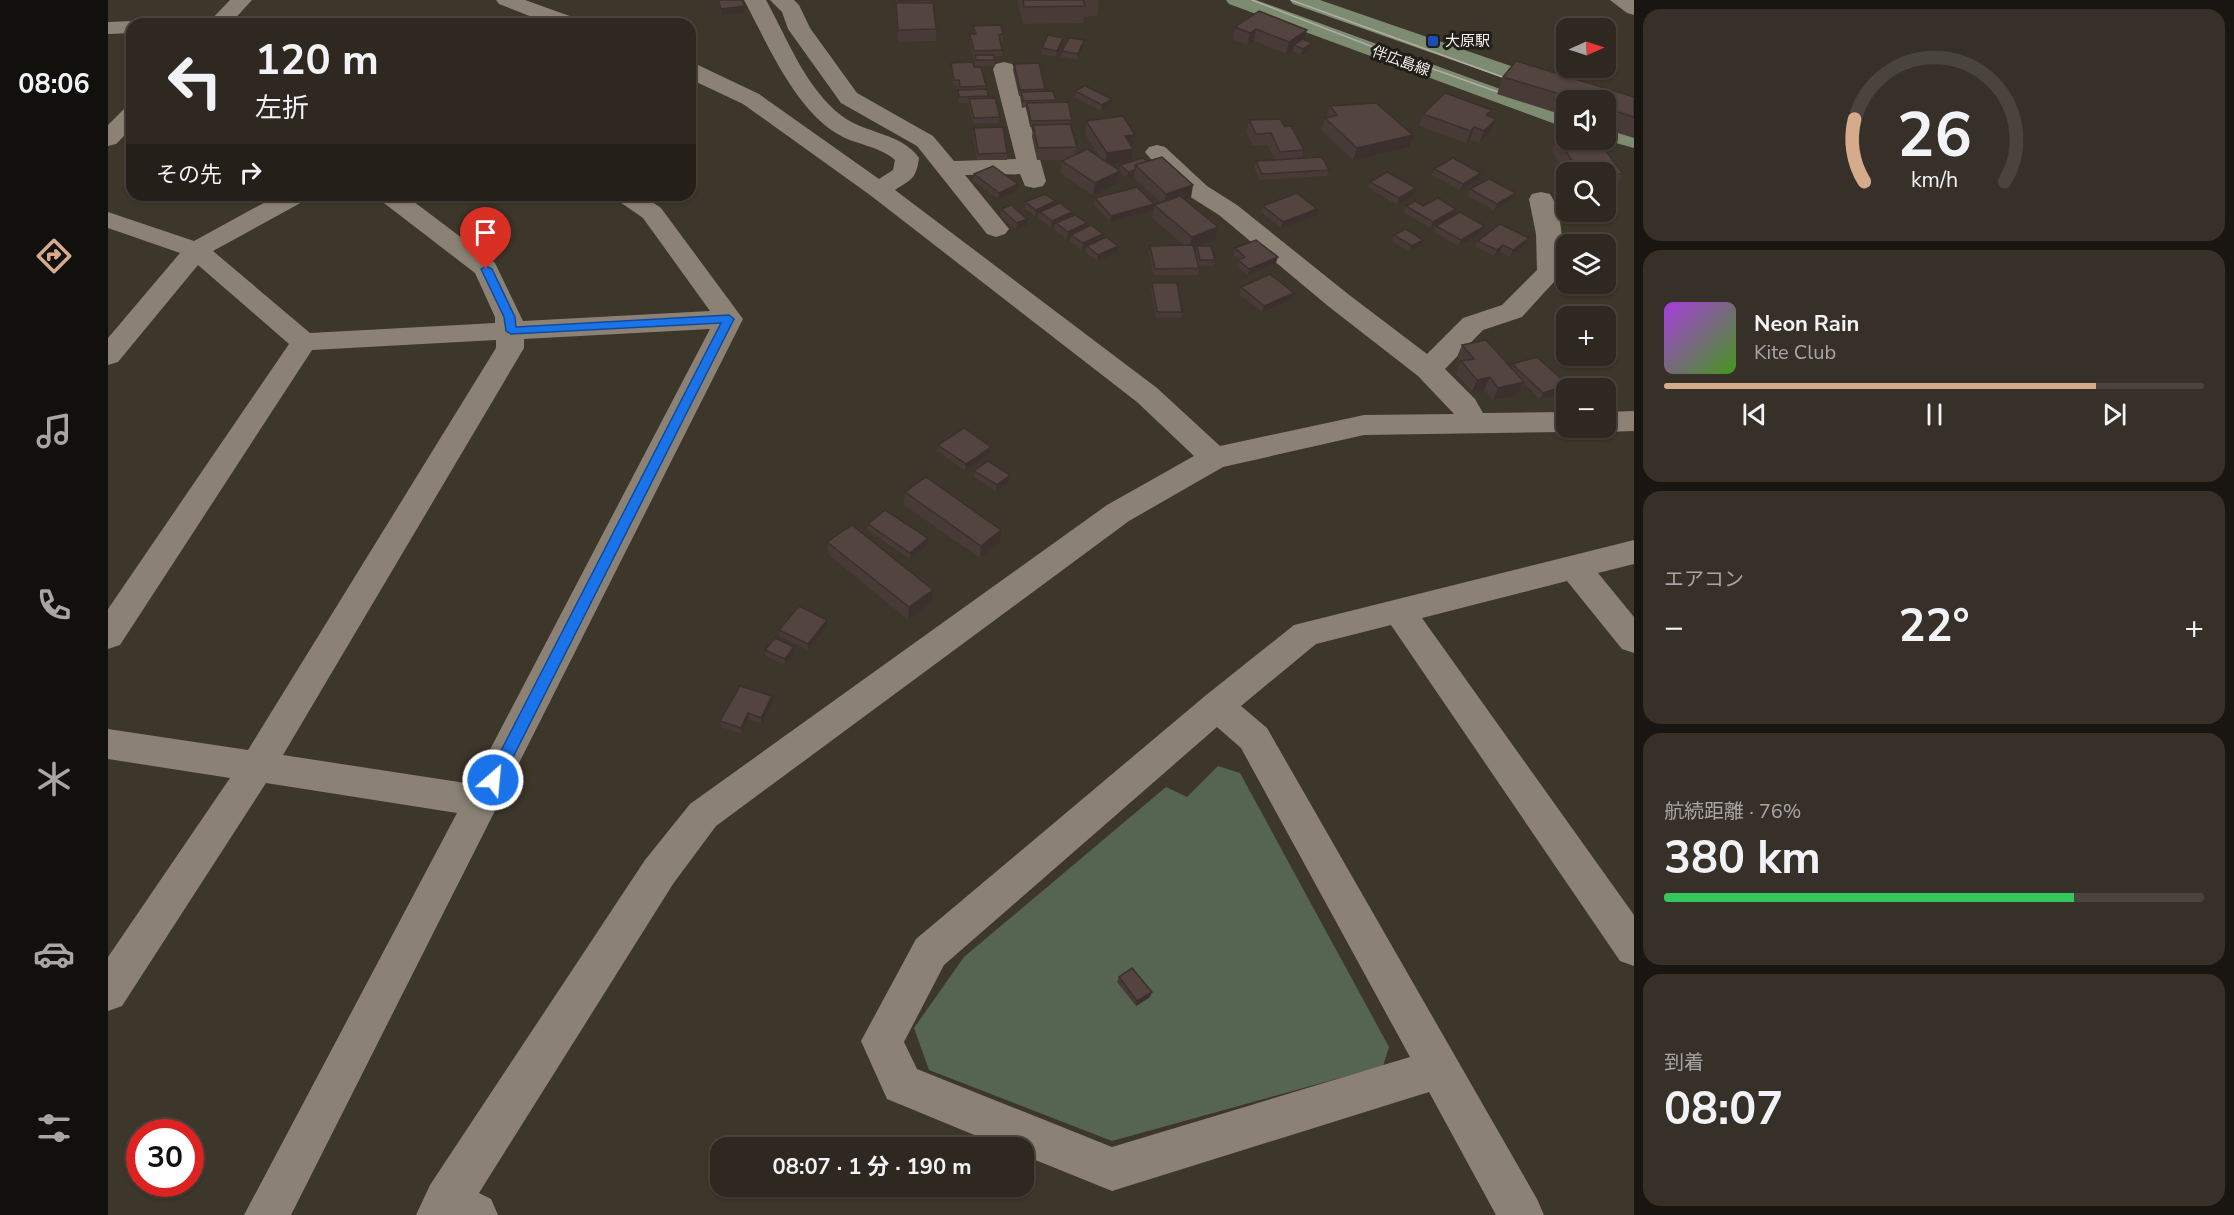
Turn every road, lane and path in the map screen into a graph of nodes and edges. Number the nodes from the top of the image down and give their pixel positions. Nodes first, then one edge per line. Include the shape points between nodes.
1 (242, 0) edge
2 (506, 0) edge
3 (755, 0) edge
4 (781, 0) edge
5 (1236, 0) edge
6 (1300, 0) edge
7 (1621, 0) edge
8 (1280, 7) edge
9 (1634, 9) edge
10 (224, 18) edge
11 (554, 18) edge
12 (126, 27) edge
13 (108, 28) edge
14 (1004, 69) dead end
15 (696, 73) edge
16 (1558, 90) edge
17 (126, 106) edge
18 (108, 107) edge
19 (1556, 117) edge
20 (126, 120) edge
21 (1616, 135) edge
22 (108, 140) edge
23 (1634, 141) edge
24 (1157, 152) dead end
25 (947, 168) junction
26 (879, 190) junction
27 (1541, 199) dead end
28 (286, 201) edge
29 (397, 201) edge
30 (635, 201) edge
31 (108, 220) edge
32 (996, 229) dead end
33 (196, 250) junction
34 (729, 319) junction
35 (511, 331) junction
36 (304, 342) junction
37 (108, 356) edge
38 (1428, 369) junction
39 (1473, 422) junction
40 (1556, 422) edge
41 (1616, 422) edge
42 (1634, 422) edge
43 (1214, 458) junction
44 (1634, 552) edge
45 (1574, 567) junction
46 (1399, 611) junction
47 (108, 636) edge
48 (1634, 640) edge
49 (1217, 706) junction
50 (108, 744) edge
51 (257, 767) junction
52 (483, 801) junction
53 (1634, 948) edge
54 (108, 992) edge
55 (1438, 1069) junction
56 (453, 1210) edge
57 (267, 1215) edge
58 (1521, 1215) edge

1 - 10 street
2 - 11 street
3 - 26 street via 822,112 844,129 898,148 907,158 905,173
4 - 25 street via 792,9 798,29 849,98 925,141
5 - 8 main road, 伴広島線
6 - 16 main road, 伴広島線
7 - 9 street
8 - 19 main road, 伴広島線
12 - 13 street
14 - 25 street via 1032,174
15 - 26 street via 751,99
17 - 18 street
20 - 22 street
21 - 23 main road
24 - 38 street via 1198,191 1228,210
25 - 32 street
26 - 43 street via 1147,395
27 - 38 street via 1549,234 1550,272 1512,311 1473,324
28 - 33 street
29 - 35 street via 486,269 509,317
30 - 34 street via 652,213
31 - 33 street
33 - 36 street
33 - 37 street
34 - 35 street
34 - 52 street
35 - 36 street
35 - 51 street via 510,348
36 - 47 street
38 - 39 street via 1465,406
39 - 40 street
39 - 43 street via 1364,425
41 - 42 street
43 - 56 street via 1118,513 703,815 659,872
44 - 45 street
45 - 46 street
45 - 48 street
46 - 49 street via 1306,634
46 - 53 street
49 - 55 street via 1254,738
49 - 55 street via 930,952 882,1041 902,1084 1112,1169
50 - 51 street
51 - 52 street
51 - 54 street
52 - 57 street
55 - 58 street

